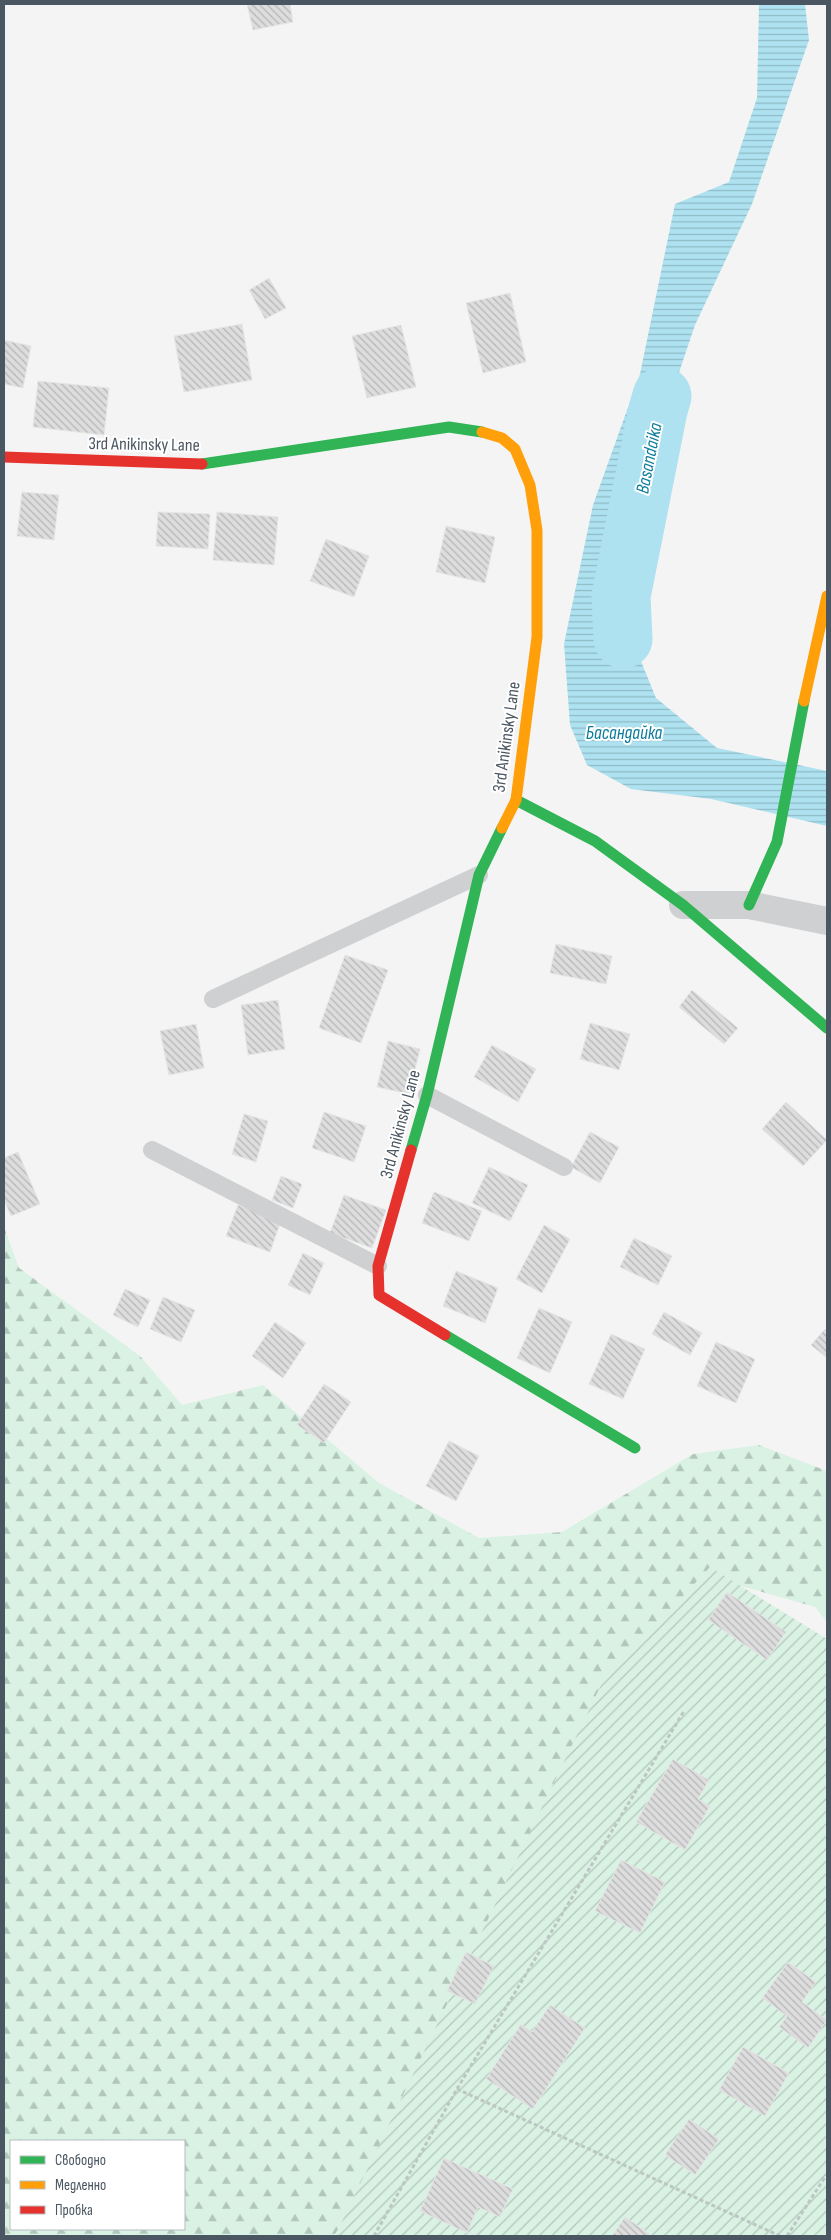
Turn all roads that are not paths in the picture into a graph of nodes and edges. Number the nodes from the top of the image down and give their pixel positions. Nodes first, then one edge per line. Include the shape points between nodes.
1 (4, 457) edge
2 (827, 596) edge
3 (516, 800) junction
4 (479, 875) junction
5 (683, 905) junction
6 (749, 905) junction
7 (827, 921) edge
8 (213, 999) dead end
9 (827, 1028) edge
10 (427, 1095) junction
11 (152, 1150) dead end
12 (564, 1167) dead end
13 (378, 1266) junction
14 (635, 1448) dead end

1 - 3 street, 3rd Anikinsky Lane via 194,466 449,427 502,438 515,449 530,485 538,530 537,637
2 - 6 street via 777,842
3 - 4 street, 3rd Anikinsky Lane
3 - 5 street via 595,841
4 - 8 lane
4 - 10 street, 3rd Anikinsky Lane
5 - 6 street
5 - 9 street
6 - 7 street
10 - 12 lane
10 - 13 street, 3rd Anikinsky Lane
11 - 13 lane
13 - 14 street, 3rd Anikinsky Lane via 379,1294

